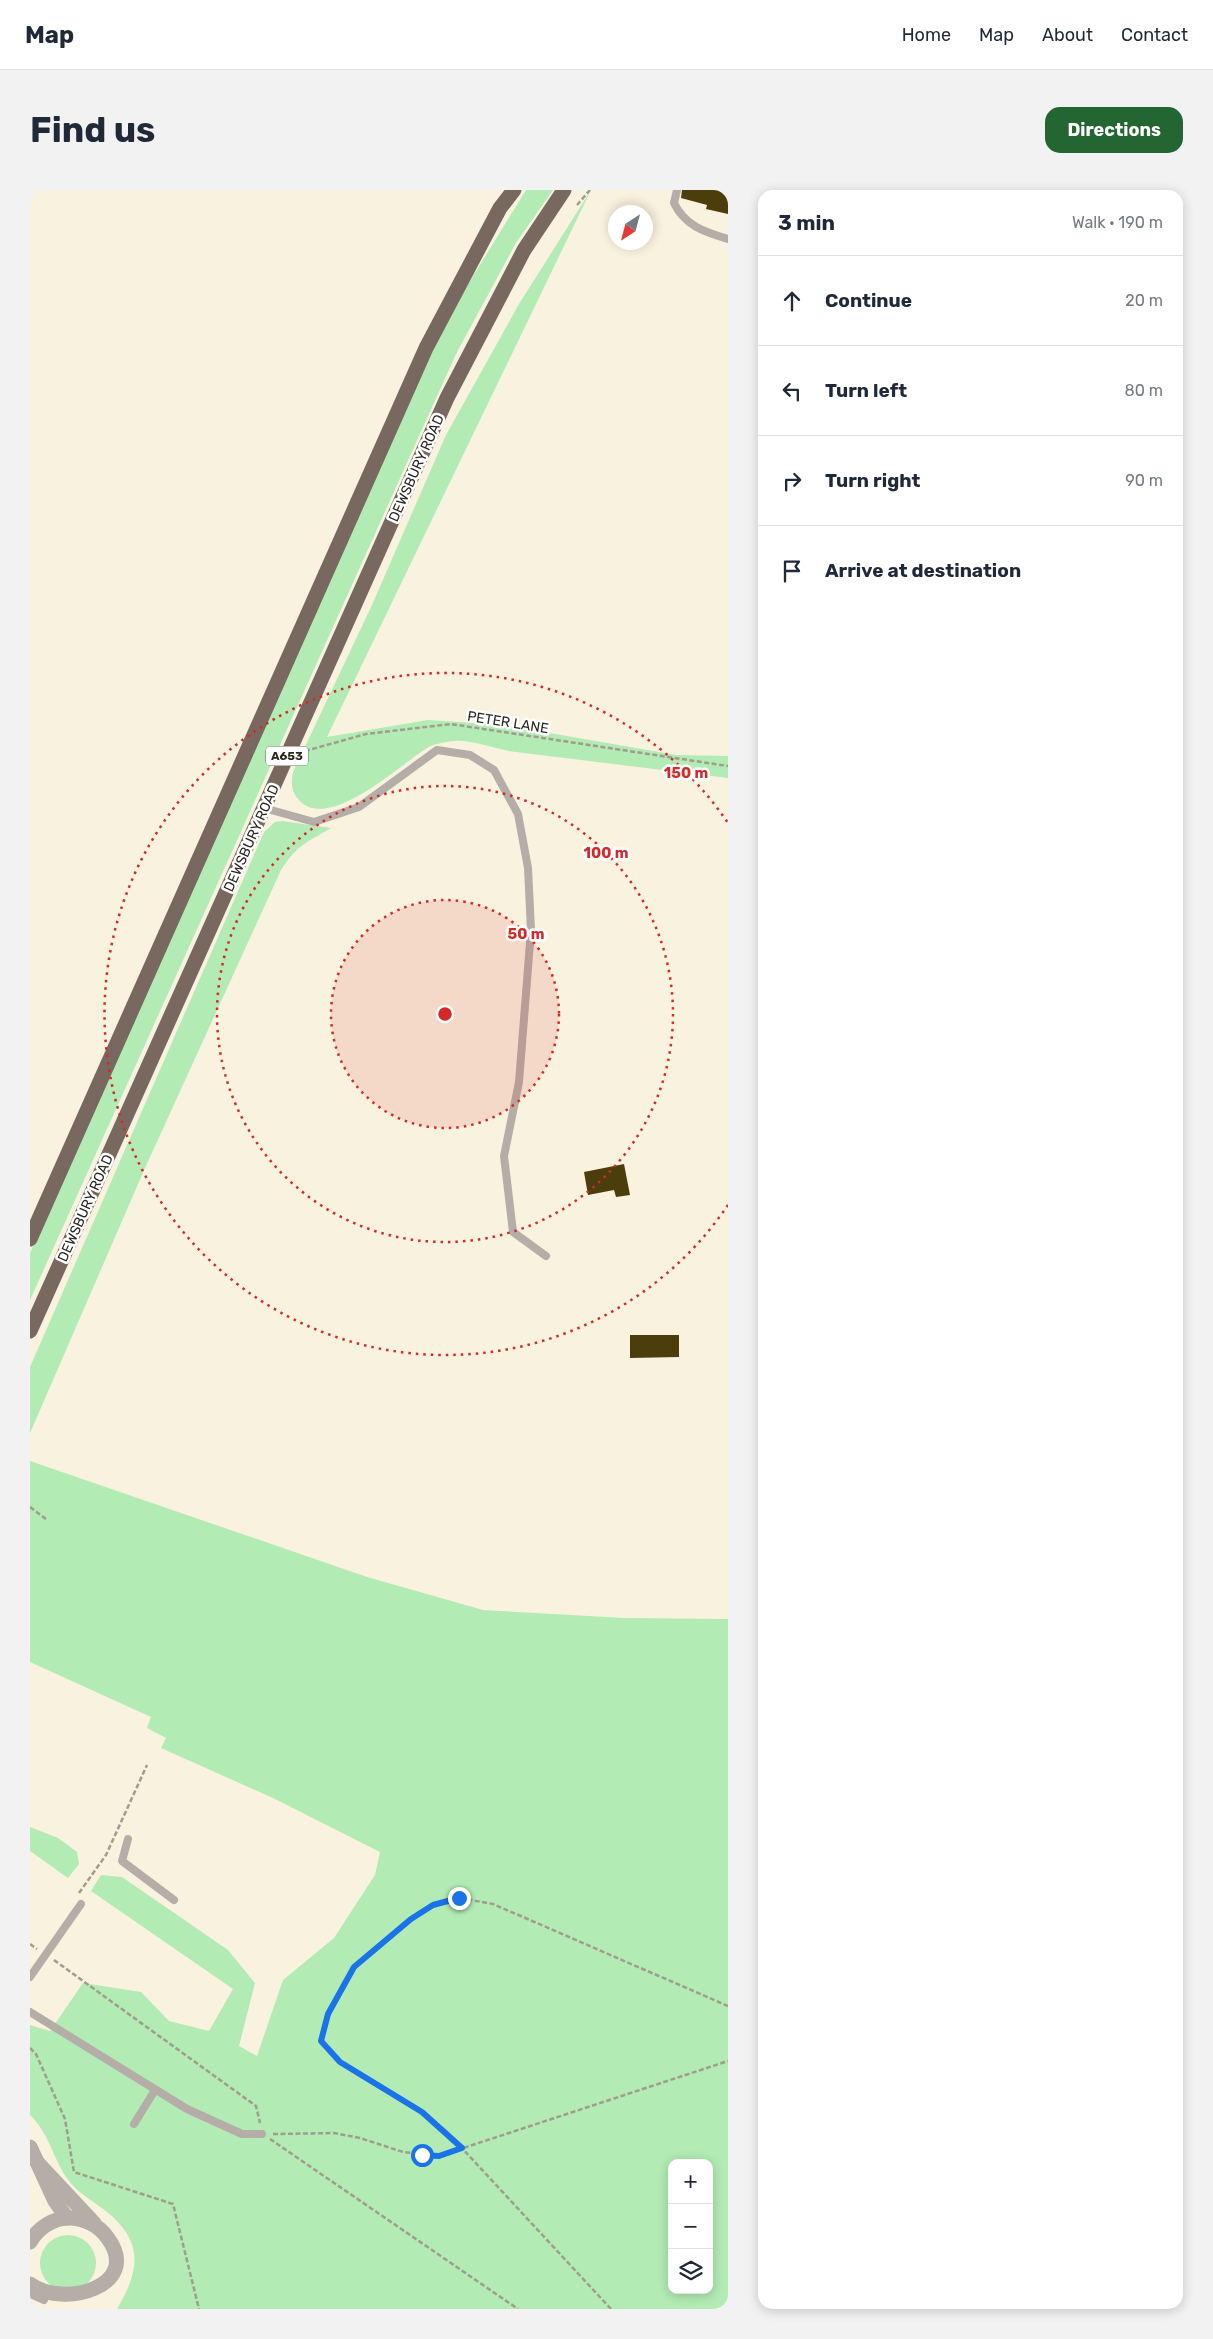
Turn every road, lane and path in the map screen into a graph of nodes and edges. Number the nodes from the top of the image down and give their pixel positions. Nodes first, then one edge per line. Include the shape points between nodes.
1 (514, 190) edge
2 (564, 190) edge
3 (590, 190) edge
4 (677, 190) edge
5 (577, 205) dead end
6 (728, 239) edge
7 (287, 756) junction
8 (728, 766) edge
9 (264, 808) junction
10 (30, 1239) edge
11 (546, 1256) dead end
12 (30, 1331) edge
13 (30, 1508) edge
14 (46, 1519) dead end
15 (147, 1765) dead end
16 (128, 1839) dead end
17 (174, 1900) dead end
18 (78, 1902) joint
19 (39, 1950) dead end
20 (34, 1956) dead end
21 (30, 1977) edge
22 (728, 2006) edge
23 (30, 2012) edge
24 (30, 2048) edge
25 (728, 2061) edge
26 (155, 2090) junction
27 (134, 2124) dead end
28 (262, 2134) joint
29 (30, 2147) edge
30 (462, 2148) junction
31 (37, 2162) junction
32 (67, 2218) junction
33 (30, 2221) edge
34 (102, 2231) junction
35 (32, 2239) edge
36 (30, 2284) edge
37 (110, 2286) junction
38 (37, 2297) edge
39 (106, 2301) dead end
40 (63, 2309) edge
41 (199, 2309) edge
42 (611, 2309) edge

1 - 10 highway, A653 via 500,208 426,348
2 - 7 highway, DEWSBURY ROAD / A653 via 524,250 447,398
3 - 5 path
4 - 6 lane via 674,203 689,222 701,231
7 - 8 path, PETER LANE via 366,734 451,724
7 - 9 highway, DEWSBURY ROAD / A653
9 - 11 lane via 314,822 359,807 437,750 470,755 494,770 518,814 528,868 531,930 519,1082 504,1156 513,1232
9 - 12 highway, DEWSBURY ROAD / A653
13 - 14 path
15 - 18 path via 106,1855
16 - 17 lane via 122,1861
18 - 21 lane
19 - 20 path
22 - 30 path via 493,1904 459,1898 433,1905 411,1919 354,1967 328,2014 321,2041 340,2062 422,2112
23 - 26 lane
24 - 41 path via 36,2054 65,2119 74,2172 173,2204
25 - 30 path
26 - 27 lane
26 - 28 lane via 187,2109 242,2134
28 - 30 path via 334,2133 403,2152 439,2156
29 - 31 street
30 - 42 path
31 - 32 street via 55,2201
31 - 34 street
32 - 34 street via 86,2220
32 - 35 street via 42,2227
33 - 35 street
34 - 37 street via 115,2257 116,2267
36 - 38 street
37 - 39 street
37 - 40 street via 90,2304
38 - 40 street

